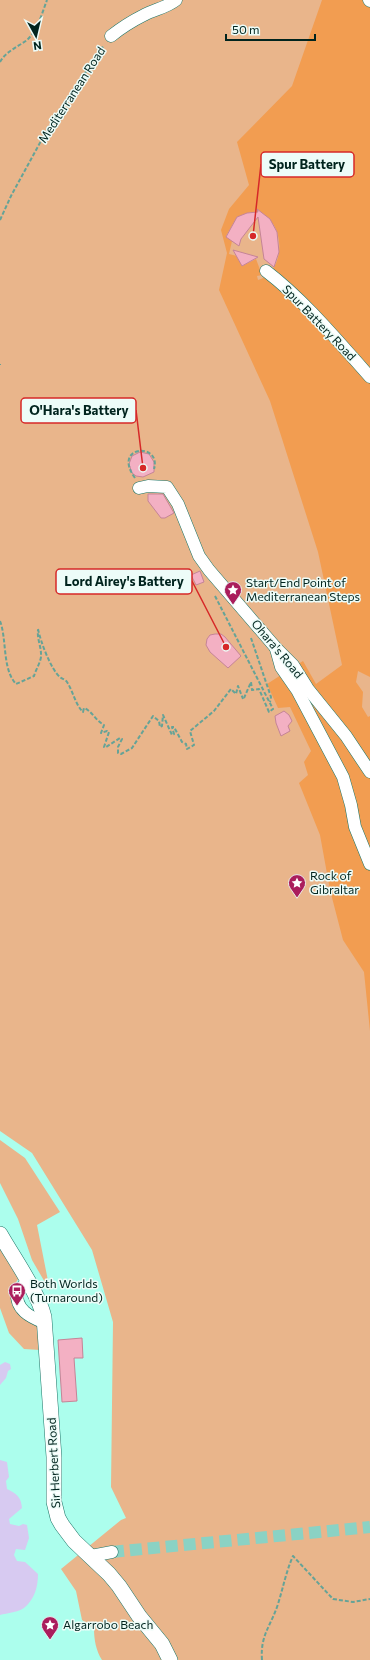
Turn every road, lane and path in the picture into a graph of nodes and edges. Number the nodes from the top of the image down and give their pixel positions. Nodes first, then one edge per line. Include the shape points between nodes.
1 (47, 0) edge
2 (176, 0) edge
3 (111, 36) joint
4 (0, 62) edge
5 (0, 218) edge
6 (266, 271) dead end
7 (370, 377) edge
8 (154, 469) dead end
9 (139, 488) joint
10 (226, 619) dead end
11 (0, 621) edge
12 (250, 635) dead end
13 (276, 648) junction
14 (270, 703) junction
15 (370, 772) edge
16 (370, 864) edge
17 (0, 1234) edge
18 (112, 1552) tunnel mouth
19 (91, 1556) junction
20 (370, 1599) edge
21 (170, 1660) edge
22 (262, 1660) edge

1 - 4 path via 37,26 28,39 8,52
2 - 3 street, Mediterranean Road via 169,6 145,14
3 - 5 path, Mediterranean Road via 48,128
6 - 7 street, Spur Battery Road via 315,316
8 - 9 path via 155,460 147,451 132,454 128,468
9 - 13 street, Ohara's Road via 167,487 178,504 199,556
10 - 14 path
11 - 14 path via 3,627 6,658 14,683 34,676 42,655 38,638 38,630 49,661 60,678 67,682 79,707 83,712 84,708 87,709 104,725 101,732 108,732 104,747 122,739 118,754 132,748 153,716 159,721 160,727 163,715 172,735 174,727 188,749 194,746 190,732 214,711 231,688 236,694 238,686 243,699 251,682 252,690 259,689 269,712 273,710
12 - 14 path via 271,697
13 - 15 street, Ohara's Road via 293,665
13 - 16 street via 281,667 297,690 343,777 355,827
17 - 19 main road, Sir Herbert Road via 28,1282 41,1308 45,1323 56,1510 69,1536
18 - 19 street
19 - 21 main road, Sir Herbert Road via 119,1586 162,1644
20 - 22 path via 353,1602 332,1599 293,1556 278,1605 263,1638

